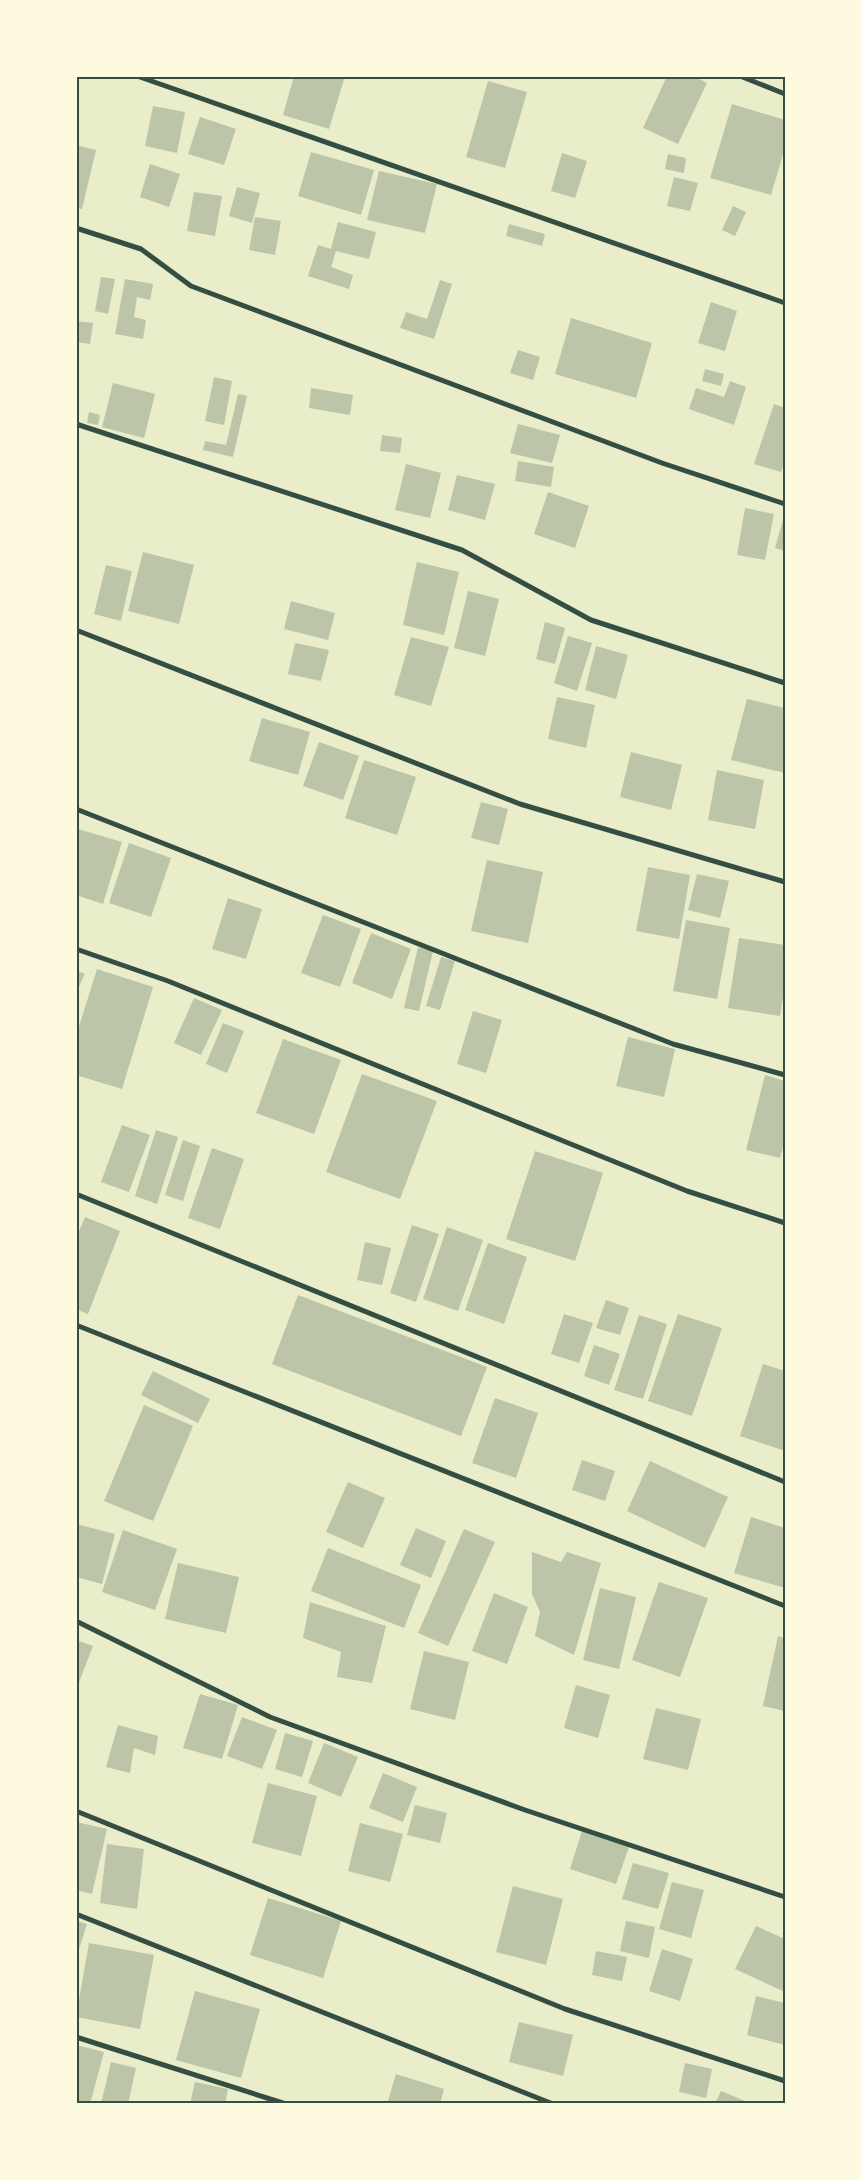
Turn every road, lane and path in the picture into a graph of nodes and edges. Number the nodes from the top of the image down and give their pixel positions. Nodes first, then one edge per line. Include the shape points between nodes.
1 (137, 76) edge
2 (740, 76) edge
3 (785, 94) edge
4 (76, 228) edge
5 (785, 303) edge
6 (76, 424) edge
7 (785, 504) edge
8 (76, 630) edge
9 (785, 683) edge
10 (76, 809) edge
11 (785, 882) edge
12 (76, 949) edge
13 (785, 1075) edge
14 (76, 1194) edge
15 (785, 1223) edge
16 (76, 1325) edge
17 (785, 1482) edge
18 (785, 1606) edge
19 (76, 1621) edge
20 (76, 1810) edge
21 (785, 1897) edge
22 (76, 1914) edge
23 (76, 2037) edge
24 (785, 2081) edge
25 (286, 2104) edge
26 (553, 2104) edge

1 - 5 street
2 - 3 street
4 - 7 street via 141,249 191,286 662,463
6 - 9 street via 462,550 591,620
8 - 11 street via 520,804
10 - 13 street via 673,1044
12 - 15 street via 168,981 687,1191
14 - 17 street
16 - 18 street
19 - 21 street via 270,1717 525,1810
20 - 24 street via 565,2009
22 - 26 street
23 - 25 street

